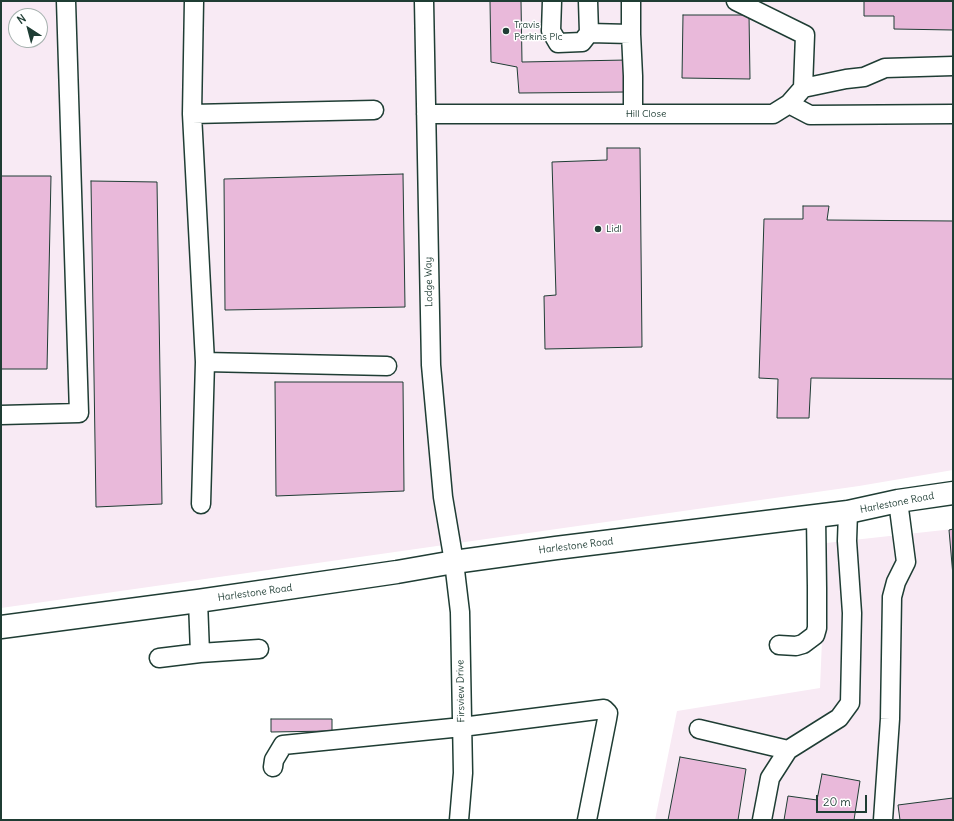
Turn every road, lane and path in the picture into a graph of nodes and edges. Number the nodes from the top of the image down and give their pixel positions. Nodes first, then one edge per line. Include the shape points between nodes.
1 (66, 1) edge
2 (194, 1) edge
3 (424, 1) edge
4 (552, 1) edge
5 (588, 1) edge
6 (631, 1) edge
7 (736, 1) edge
8 (589, 33) junction
9 (631, 34) junction
10 (953, 66) edge
11 (803, 88) junction
12 (789, 104) junction
13 (374, 110) dead end
14 (192, 114) junction
15 (426, 114) junction
16 (633, 114) junction
17 (953, 114) edge
18 (205, 362) junction
19 (387, 366) dead end
20 (1, 416) edge
21 (953, 493) edge
22 (898, 501) junction
23 (201, 504) dead end
24 (848, 512) junction
25 (816, 516) junction
26 (454, 562) junction
27 (198, 601) junction
28 (1, 627) edge
29 (779, 645) dead end
30 (259, 649) dead end
31 (200, 653) junction
32 (159, 658) dead end
33 (462, 727) junction
34 (700, 729) dead end
35 (788, 750) junction
36 (273, 768) dead end
37 (459, 820) edge
38 (587, 820) edge
39 (762, 820) edge
40 (884, 820) edge

1 - 20 street via 79,413
2 - 14 street
3 - 15 street, Lodge Way
4 - 8 street via 551,32 558,43 582,42
5 - 8 street
6 - 9 street
7 - 11 street via 805,35
8 - 9 street
9 - 16 street
10 - 11 street via 886,68 864,77
11 - 12 street, Hill Close
12 - 16 street, Hill Close via 773,114
12 - 17 street via 810,115
13 - 14 street
14 - 18 street
15 - 16 street, Hill Close
15 - 26 street, Lodge Way via 431,365 443,497
18 - 19 street
18 - 23 street
21 - 22 main road, Harlestone Road
22 - 24 main road, Harlestone Road
22 - 40 street via 906,562 892,597 890,719
24 - 25 main road, Harlestone Road
24 - 35 street via 847,540 852,613 850,703 840,718
25 - 26 main road, Harlestone Road
25 - 29 street via 815,635 796,646
26 - 27 main road, Harlestone Road
26 - 33 street, Firsview Drive via 460,612
27 - 28 main road, Harlestone Road
27 - 31 street
30 - 31 street
31 - 32 street
33 - 36 street via 283,745 274,760
33 - 37 street, Firsview Drive via 463,773
33 - 38 street via 604,709 608,713
34 - 35 street
35 - 39 street via 770,778

